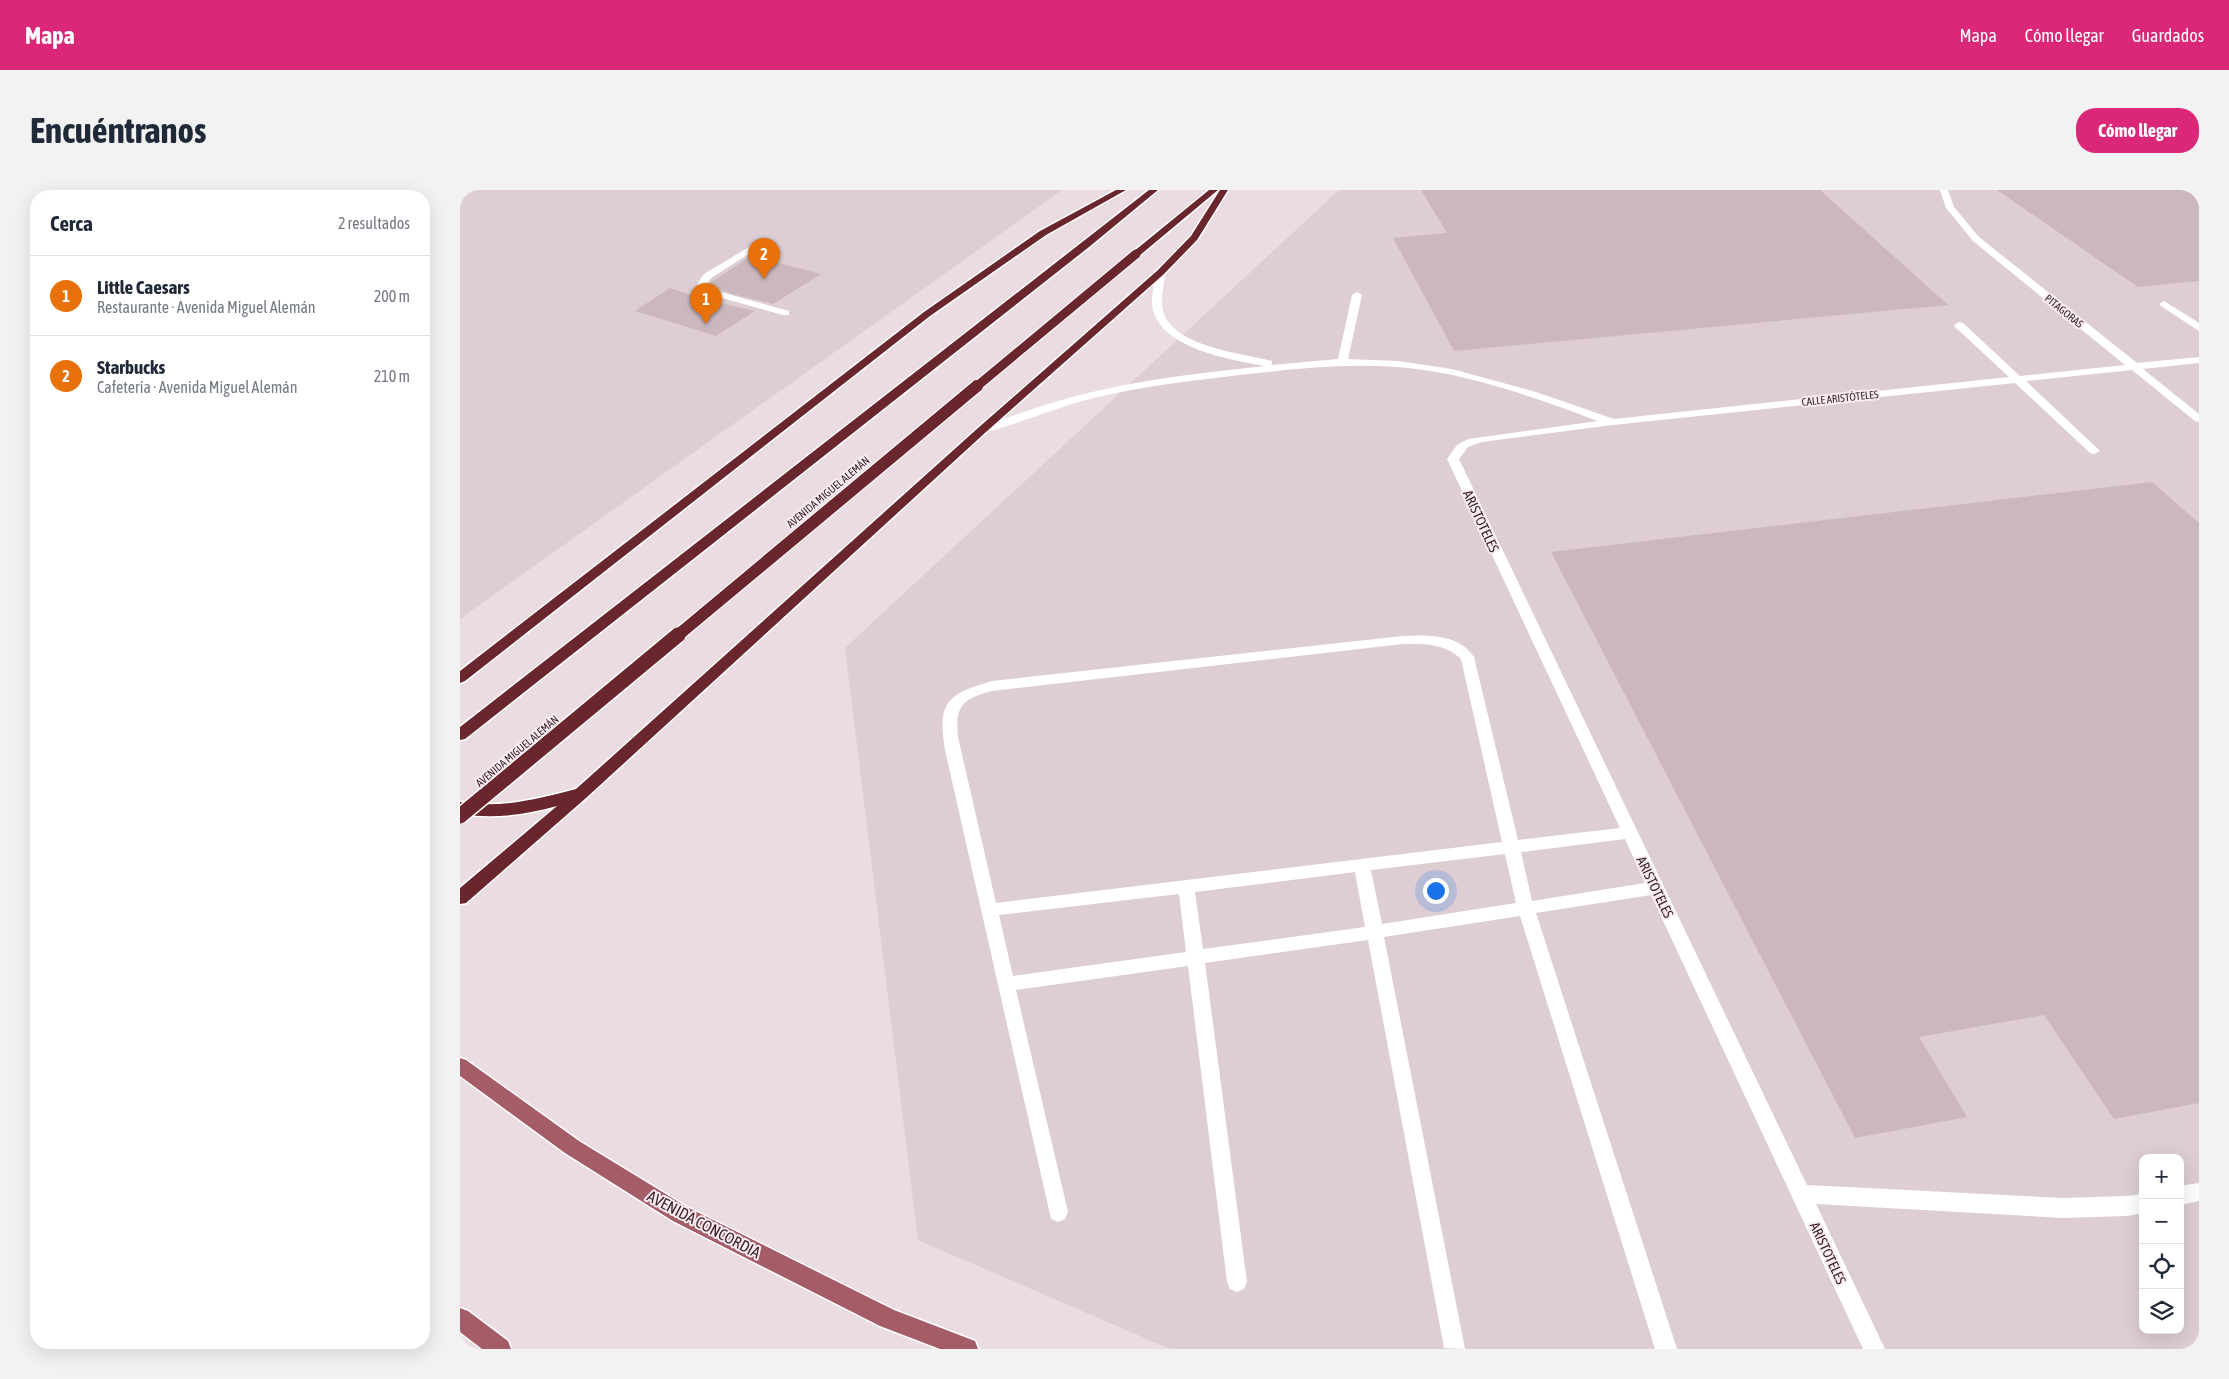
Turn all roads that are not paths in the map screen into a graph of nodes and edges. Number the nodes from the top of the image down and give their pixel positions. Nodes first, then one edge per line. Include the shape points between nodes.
1 (1122, 190) edge
2 (1154, 190) edge
3 (1214, 190) edge
4 (1224, 190) edge
5 (1944, 190) edge
6 (749, 250) dead end
7 (1161, 272) junction
8 (1358, 295) dead end
9 (2164, 304) dead end
10 (786, 314) dead end
11 (1959, 325) dead end
12 (2199, 328) edge
13 (2199, 360) edge
14 (1342, 362) junction
15 (1285, 366) junction
16 (2133, 366) junction
17 (2018, 379) junction
18 (2199, 419) edge
19 (1613, 422) junction
20 (982, 430) junction
21 (1482, 438) joint
22 (2094, 451) dead end
23 (480, 661) junction
24 (460, 670) edge
25 (460, 678) edge
26 (460, 735) edge
27 (581, 794) junction
28 (460, 808) edge
29 (460, 816) edge
30 (1629, 833) junction
31 (1512, 847) junction
32 (1362, 866) junction
33 (1186, 886) junction
34 (1656, 888) junction
35 (460, 898) edge
36 (990, 910) junction
37 (1526, 910) junction
38 (1375, 932) junction
39 (1195, 958) junction
40 (1007, 984) junction
41 (460, 1066) edge
42 (2199, 1192) edge
43 (1801, 1194) junction
44 (2184, 1195) edge
45 (2139, 1204) edge
46 (1058, 1212) dead end
47 (1237, 1282) dead end
48 (460, 1319) edge
49 (1455, 1348) dead end
50 (500, 1349) edge
51 (967, 1349) edge
52 (1666, 1349) edge
53 (1874, 1349) edge

1 - 23 highway via 1043,233 927,314
2 - 26 highway
3 - 29 highway, AVENIDA MIGUEL ALEMÁN, bridge
4 - 7 highway via 1194,238
5 - 16 lane, PITAGORAS via 1950,208 1976,240
6 - 10 lane via 707,276 702,284 707,291
7 - 15 lane via 1160,315 1173,330 1209,350
7 - 20 highway
8 - 14 lane
9 - 12 lane
11 - 17 lane
13 - 16 lane, CALLE ARISTÓTELES
14 - 15 lane
14 - 19 lane via 1399,364 1469,376 1540,395
15 - 20 lane via 1106,392
16 - 17 lane, CALLE ARISTÓTELES
16 - 18 lane, PITAGORAS
17 - 19 lane, CALLE ARISTÓTELES
17 - 22 lane
19 - 21 lane, CALLE ARISTÓTELES
20 - 27 highway
21 - 30 lane, ARISTOTELES via 1461,445 1453,459
23 - 24 main road
23 - 25 highway
27 - 28 highway via 507,812
27 - 35 highway
30 - 31 lane
30 - 34 lane, ARISTOTELES
31 - 32 lane
31 - 36 lane via 1467,657 1458,648 1444,642 1403,640 992,686 961,698 951,709 949,725
31 - 37 lane
32 - 33 lane
32 - 38 lane
33 - 36 lane
33 - 39 lane
34 - 37 lane
34 - 43 lane, ARISTOTELES
36 - 40 lane
37 - 38 lane
37 - 52 lane
38 - 39 lane
38 - 49 lane
39 - 40 lane
39 - 47 lane
40 - 46 lane
41 - 51 main road, AVENIDA CONCORDIA via 572,1147 680,1214 888,1318
42 - 44 lane
43 - 45 lane via 2063,1208
43 - 53 lane, ARISTOTELES
48 - 50 main road

